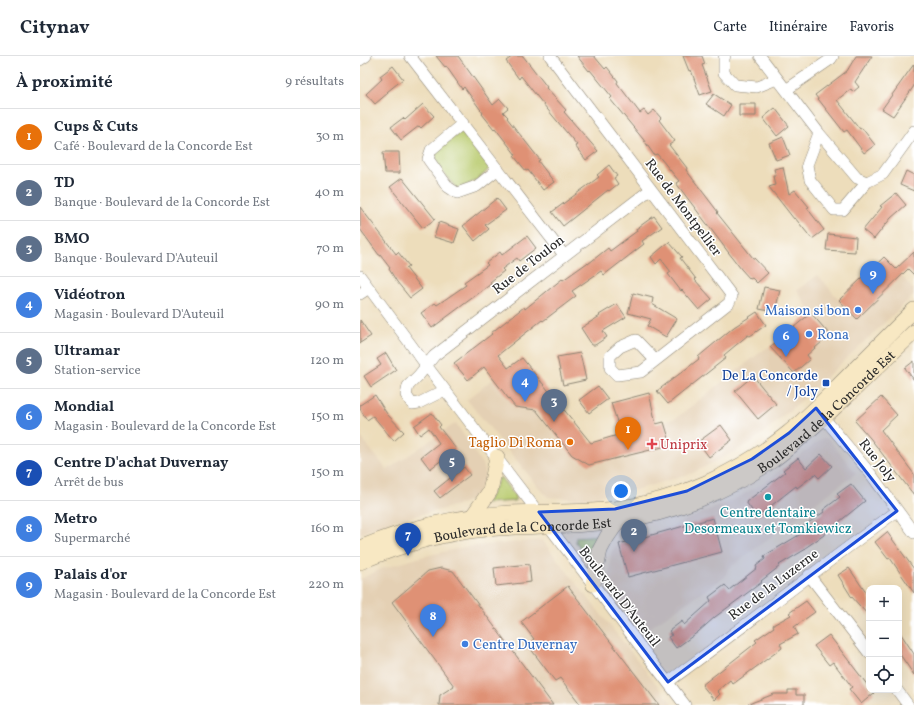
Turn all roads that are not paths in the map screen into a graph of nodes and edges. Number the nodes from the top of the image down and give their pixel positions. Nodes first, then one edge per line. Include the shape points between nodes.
1 (366, 56) edge
2 (410, 56) edge
3 (550, 56) edge
4 (726, 56) edge
5 (760, 56) edge
6 (833, 56) edge
7 (360, 60) edge
8 (777, 79) junction
9 (786, 90) junction
10 (463, 123) junction
11 (914, 131) edge
12 (819, 133) junction
13 (498, 169) junction
14 (867, 182) junction
15 (651, 189) junction
16 (564, 255) junction
17 (360, 276) edge
18 (364, 291) edge
19 (914, 310) edge
20 (914, 332) edge
21 (655, 360) dead end
22 (426, 365) junction
23 (445, 390) junction
24 (820, 413) junction
25 (497, 457) junction
26 (897, 511) junction
27 (539, 512) junction
28 (472, 517) junction
29 (618, 521) junction
30 (548, 525) junction
31 (914, 533) edge
32 (360, 548) edge
33 (360, 562) edge
34 (809, 575) junction
35 (593, 584) junction
36 (866, 650) edge
37 (668, 682) junction
38 (899, 693) edge
39 (685, 705) edge
40 (908, 705) edge

1 - 7 street
2 - 10 street
3 - 15 street, Rue de Montpellier
4 - 8 street via 724,73 735,85 757,87
5 - 8 street
6 - 9 street
8 - 9 street
9 - 12 street
10 - 13 street
10 - 13 street via 431,150 428,159 448,187 457,193 477,186
11 - 14 street via 883,174
12 - 14 street via 857,178
12 - 14 street via 807,165 810,180 834,210 843,210
13 - 16 street
15 - 16 street, Rue de Toulon
15 - 21 street, Rue de Montpellier via 732,296 729,303
16 - 22 street, Rue de Toulon via 434,356
17 - 18 street, Boulevard D'Auteuil
18 - 22 street, Boulevard D'Auteuil
19 - 24 street, Boulevard de la Concorde Est
20 - 24 street, Boulevard de la Concorde Est
22 - 23 street, Boulevard D'Auteuil
22 - 23 street via 408,386 406,395 412,404
23 - 25 street, Boulevard D'Auteuil
24 - 26 street, Rue Joly via 870,473
24 - 27 street, Boulevard de la Concorde Est via 752,459 687,491 615,509
24 - 29 street, Boulevard de la Concorde Est via 803,437 772,461 732,485 670,510
25 - 27 street, Boulevard D'Auteuil
25 - 28 street via 490,491
26 - 31 street, Rue Joly
26 - 34 street, Rue de la Luzerne
27 - 28 street, Boulevard de la Concorde Est
27 - 30 street, Boulevard D'Auteuil
28 - 32 street, Boulevard de la Concorde Est via 420,528
29 - 30 street, Boulevard de la Concorde Est
29 - 35 street via 600,550
30 - 33 street, Boulevard de la Concorde Est via 492,528 459,533 402,547
30 - 35 street, Boulevard D'Auteuil
34 - 36 street
34 - 37 street, Rue de la Luzerne
35 - 37 street, Boulevard D'Auteuil
37 - 39 street, Boulevard D'Auteuil
38 - 40 street

